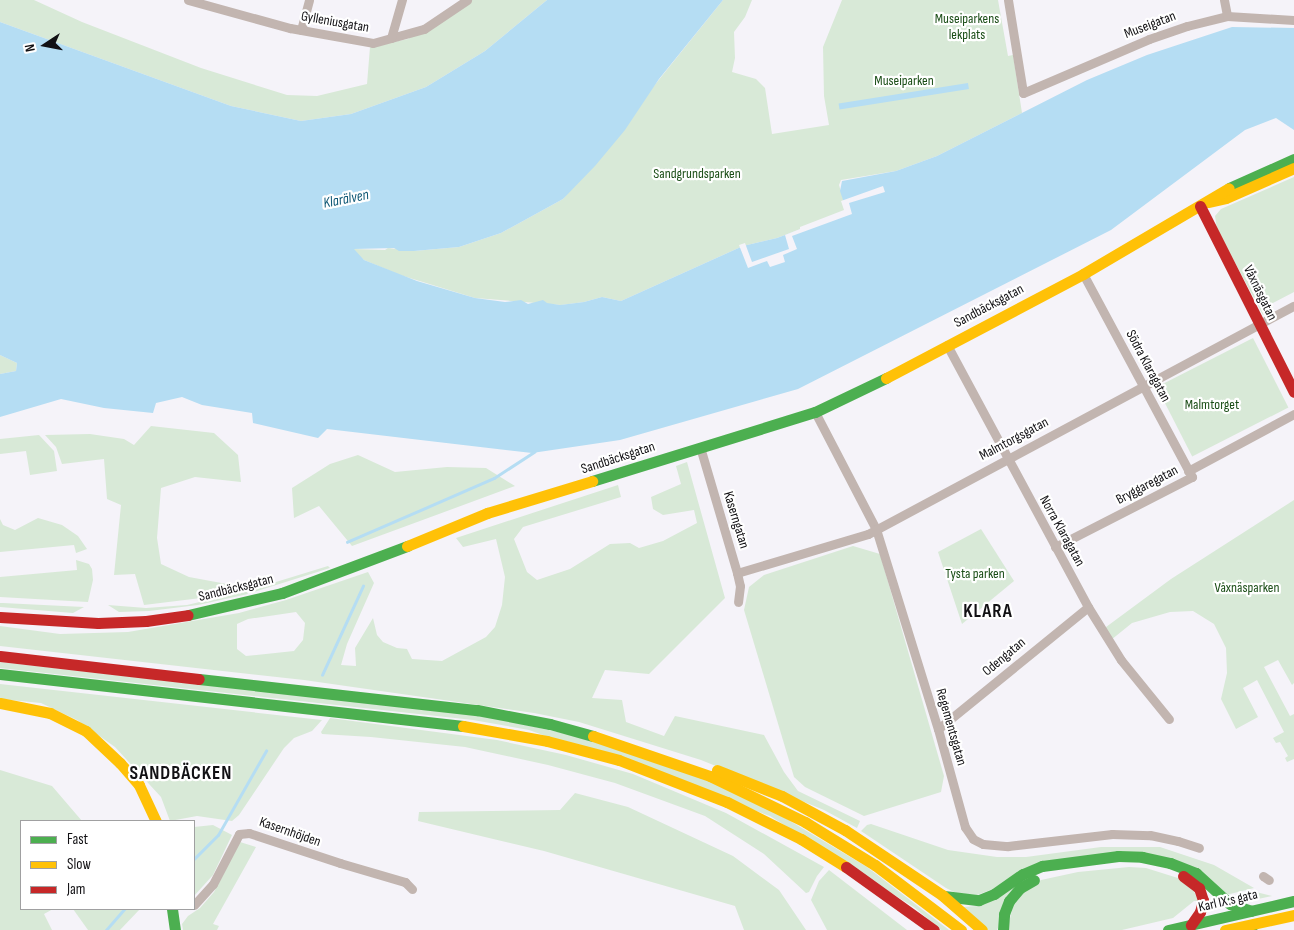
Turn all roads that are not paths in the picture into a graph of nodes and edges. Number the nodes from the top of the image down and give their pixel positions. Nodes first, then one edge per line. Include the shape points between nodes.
1 (188, 0) edge
2 (309, 0) edge
3 (402, 0) edge
4 (467, 0) edge
5 (1008, 0) edge
6 (1224, 0) edge
7 (1227, 16) junction
8 (1294, 20) edge
9 (301, 30) junction
10 (391, 38) junction
11 (1294, 159) edge
12 (1294, 168) edge
13 (1204, 204) junction
14 (1083, 274) junction
15 (1294, 306) edge
16 (1260, 324) junction
17 (946, 345) junction
18 (1143, 386) junction
19 (1294, 392) edge
20 (815, 412) junction
21 (1294, 414) edge
22 (700, 447) junction
23 (1007, 458) junction
24 (1188, 471) junction
25 (876, 529) junction
26 (1056, 547) junction
27 (737, 573) junction
28 (738, 602) dead end
29 (1088, 607) junction
30 (0, 617) edge
31 (0, 656) edge
32 (0, 674) edge
33 (0, 703) edge
34 (1169, 719) dead end
35 (938, 729) junction
36 (656, 755) junction
37 (156, 820) edge
38 (1199, 848) dead end
39 (866, 880) junction
40 (412, 888) dead end
41 (942, 895) junction
42 (1294, 901) edge
43 (195, 904) edge
44 (174, 910) edge
45 (1251, 911) junction
46 (1294, 915) edge
47 (1191, 925) junction
48 (1251, 927) edge
49 (175, 930) edge
50 (917, 930) edge
51 (934, 930) edge
52 (961, 930) edge
53 (982, 930) edge
54 (1003, 930) edge
55 (1168, 930) edge
56 (1225, 930) edge

1 - 9 street, Gylleniusgatan
2 - 9 street
3 - 10 street
4 - 10 street, Gylleniusgatan via 424,29
5 - 7 street, Museigatan via 1023,93 1150,39
6 - 7 street
7 - 8 street, Museigatan
9 - 10 street, Gylleniusgatan via 359,42
11 - 13 main road, Sandbäcksgatan via 1215,194
12 - 13 main road, Sandbäcksgatan via 1226,198
13 - 14 main road, Sandbäcksgatan
13 - 16 main road, Våxnäsgatan
14 - 17 main road, Sandbäcksgatan
14 - 18 street, Södra Klaragatan
15 - 16 street, Malmtorgsgatan
16 - 18 street, Malmtorgsgatan
16 - 19 main road, Våxnäsgatan
17 - 20 main road, Sandbäcksgatan
17 - 23 street, Norra Klaragatan
18 - 23 street, Malmtorgsgatan
18 - 24 street, Södra Klaragatan
20 - 22 main road, Sandbäcksgatan
20 - 25 street, Regementsgatan
21 - 24 street, Bryggaregatan
22 - 27 street, Kaserngatan
22 - 30 main road, Sandbäcksgatan via 487,513 282,593 195,614 146,621 98,623
23 - 25 street, Malmtorgsgatan
23 - 26 street, Norra Klaragatan
24 - 26 street, Bryggaregatan via 1192,477
25 - 27 street, Malmtorgsgatan via 850,540
25 - 35 street, Regementsgatan
26 - 29 street, Norra Klaragatan
27 - 28 street, Kaserngatan via 740,586
29 - 34 street, Norra Klaragatan via 1121,660
29 - 35 street, Odengatan
31 - 36 main road via 477,710 550,724
32 - 39 main road via 476,728 547,741 619,760 727,802 801,839
33 - 37 main road via 50,713 86,731 139,785
35 - 38 street, Regementsgatan via 965,827 973,839 983,844 1008,846 1112,834 1150,835
36 - 41 main road via 750,781 804,807 906,869
36 - 52 main road via 719,780 805,822 875,865
39 - 50 main road
39 - 51 main road
40 - 43 street, Kasernhöjden via 405,882 249,833 240,834 213,884
41 - 45 main road via 979,900 1042,866 1142,856 1196,873 1230,904
41 - 53 main road
42 - 45 main road, Karl IX:s gata
44 - 49 main road
45 - 47 main road, Karl IX:s gata
46 - 48 main road, Karl IX:s gata
47 - 54 main road via 1203,900 1194,883 1163,869 1122,864 1055,872 1028,882 1009,901
47 - 55 main road, Karl IX:s gata
48 - 56 main road, Karl IX:s gata

